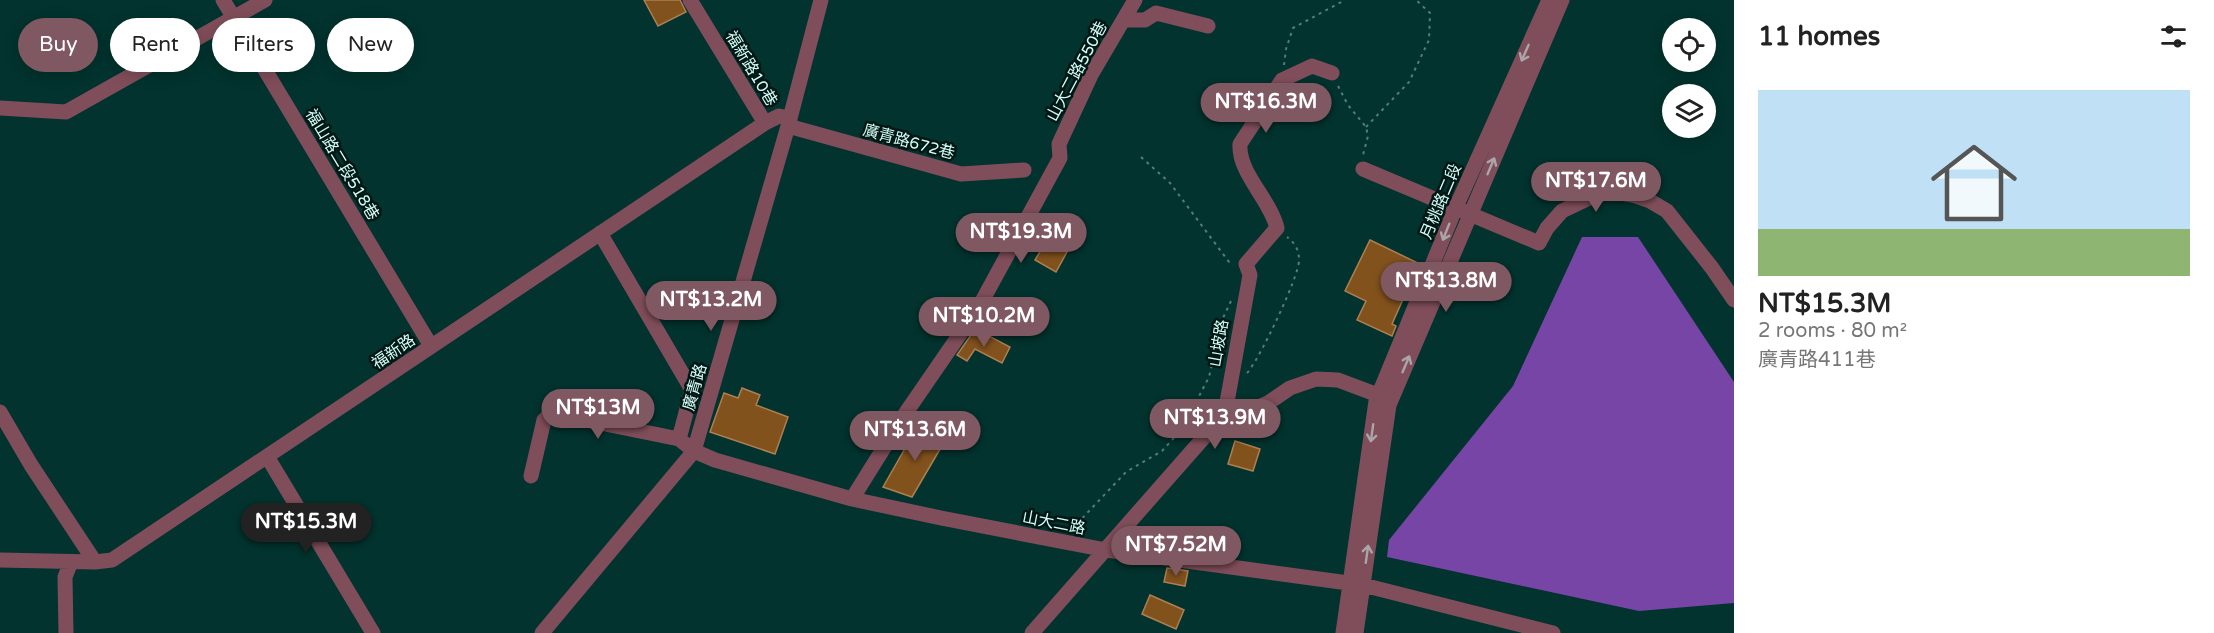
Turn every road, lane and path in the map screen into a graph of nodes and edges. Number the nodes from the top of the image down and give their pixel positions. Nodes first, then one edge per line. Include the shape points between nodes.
1 (223, 0) edge
2 (265, 0) edge
3 (690, 0) edge
4 (821, 0) edge
5 (1135, 0) edge
6 (1345, 0) edge
7 (1416, 0) edge
8 (1549, 0) edge
9 (1562, 0) edge
10 (234, 18) joint
11 (1124, 20) junction
12 (1208, 26) dead end
13 (212, 30) edge
14 (266, 72) edge
15 (1332, 73) joint
16 (1282, 80) junction
17 (0, 108) edge
18 (789, 122) junction
19 (765, 123) junction
20 (1366, 127) junction
21 (1141, 157) dead end
22 (1363, 169) joint
23 (1024, 170) dead end
24 (1463, 210) junction
25 (1275, 222) junction
26 (600, 233) junction
27 (1232, 267) dead end
28 (1245, 296) junction
29 (1734, 300) edge
30 (431, 346) junction
31 (1229, 389) junction
32 (1378, 395) junction
33 (0, 412) edge
34 (1214, 426) junction
35 (679, 439) junction
36 (694, 451) junction
37 (267, 458) junction
38 (531, 476) dead end
39 (852, 499) junction
40 (1066, 542) junction
41 (1106, 550) junction
42 (0, 560) edge
43 (71, 562) junction
44 (95, 562) junction
45 (1357, 584) junction
46 (66, 633) edge
47 (373, 633) edge
48 (542, 633) edge
49 (1032, 633) edge
50 (1343, 633) edge
51 (1356, 633) edge
52 (1553, 633) edge

1 - 10 street, 福山路二段518巷
2 - 10 street
3 - 19 street, 福新路10巷
4 - 18 street, 廣青路
5 - 11 street, 山大二路550巷
6 - 16 path via 1293,28
7 - 20 path via 1430,13 1429,40 1409,82
8 -> 24 street, 月桃路二段
24 -> 9 street, 月桃路二段
11 - 12 street via 1145,20 1156,13
11 - 39 street, 山大二路550巷 via 1059,144 1060,158 980,305
13 - 17 street via 66,112
14 - 30 street, 福山路二段518巷
15 - 16 street via 1312,66
15 - 20 path via 1348,105
16 - 25 street via 1240,144 1239,157
18 - 19 street, 福新路 via 779,116
18 - 23 street, 廣青路672巷 via 961,174
18 - 36 street, 廣青路
19 - 26 street, 福新路
20 - 22 path
21 - 27 path via 1170,183
22 - 24 street
24 - 29 street via 1539,243 1563,211 1587,199 1610,191 1650,201 1667,211
24 -> 32 street, 月桃路二段
45 -> 24 street, 月桃路二段 via 1389,405
25 - 28 street, 山坡路 via 1246,264 1250,275
25 - 31 path via 1298,249 1300,263 1274,327 1250,370
26 - 30 street, 福新路
26 - 35 street via 692,390
28 - 31 street, 山坡路
28 - 40 path via 1236,291 1232,298 1222,320 1209,377 1182,429 1162,451 1126,472 1072,527
30 - 37 street, 福新路
31 - 34 street, 山坡路 via 1227,402
32 - 34 street via 1338,380 1316,379
32 -> 45 street, 月桃路二段
33 - 44 street
34 - 41 street, 山坡路
35 - 36 street, 山大二路
35 - 38 street via 551,413 544,420
36 - 39 street, 山大二路
36 - 48 street, 廣青路
37 - 44 street, 福新路 via 112,560
37 - 47 street
39 - 40 street, 山大二路
40 - 41 street, 山大二路
41 - 45 street, 山大二路
41 - 49 street, 山坡路
42 - 43 street, 福新路
43 - 44 street, 福新路
43 - 46 street via 65,577
45 - 50 street, 月桃路二段
45 - 51 street, 月桃路二段
45 - 52 street, 山大二路

